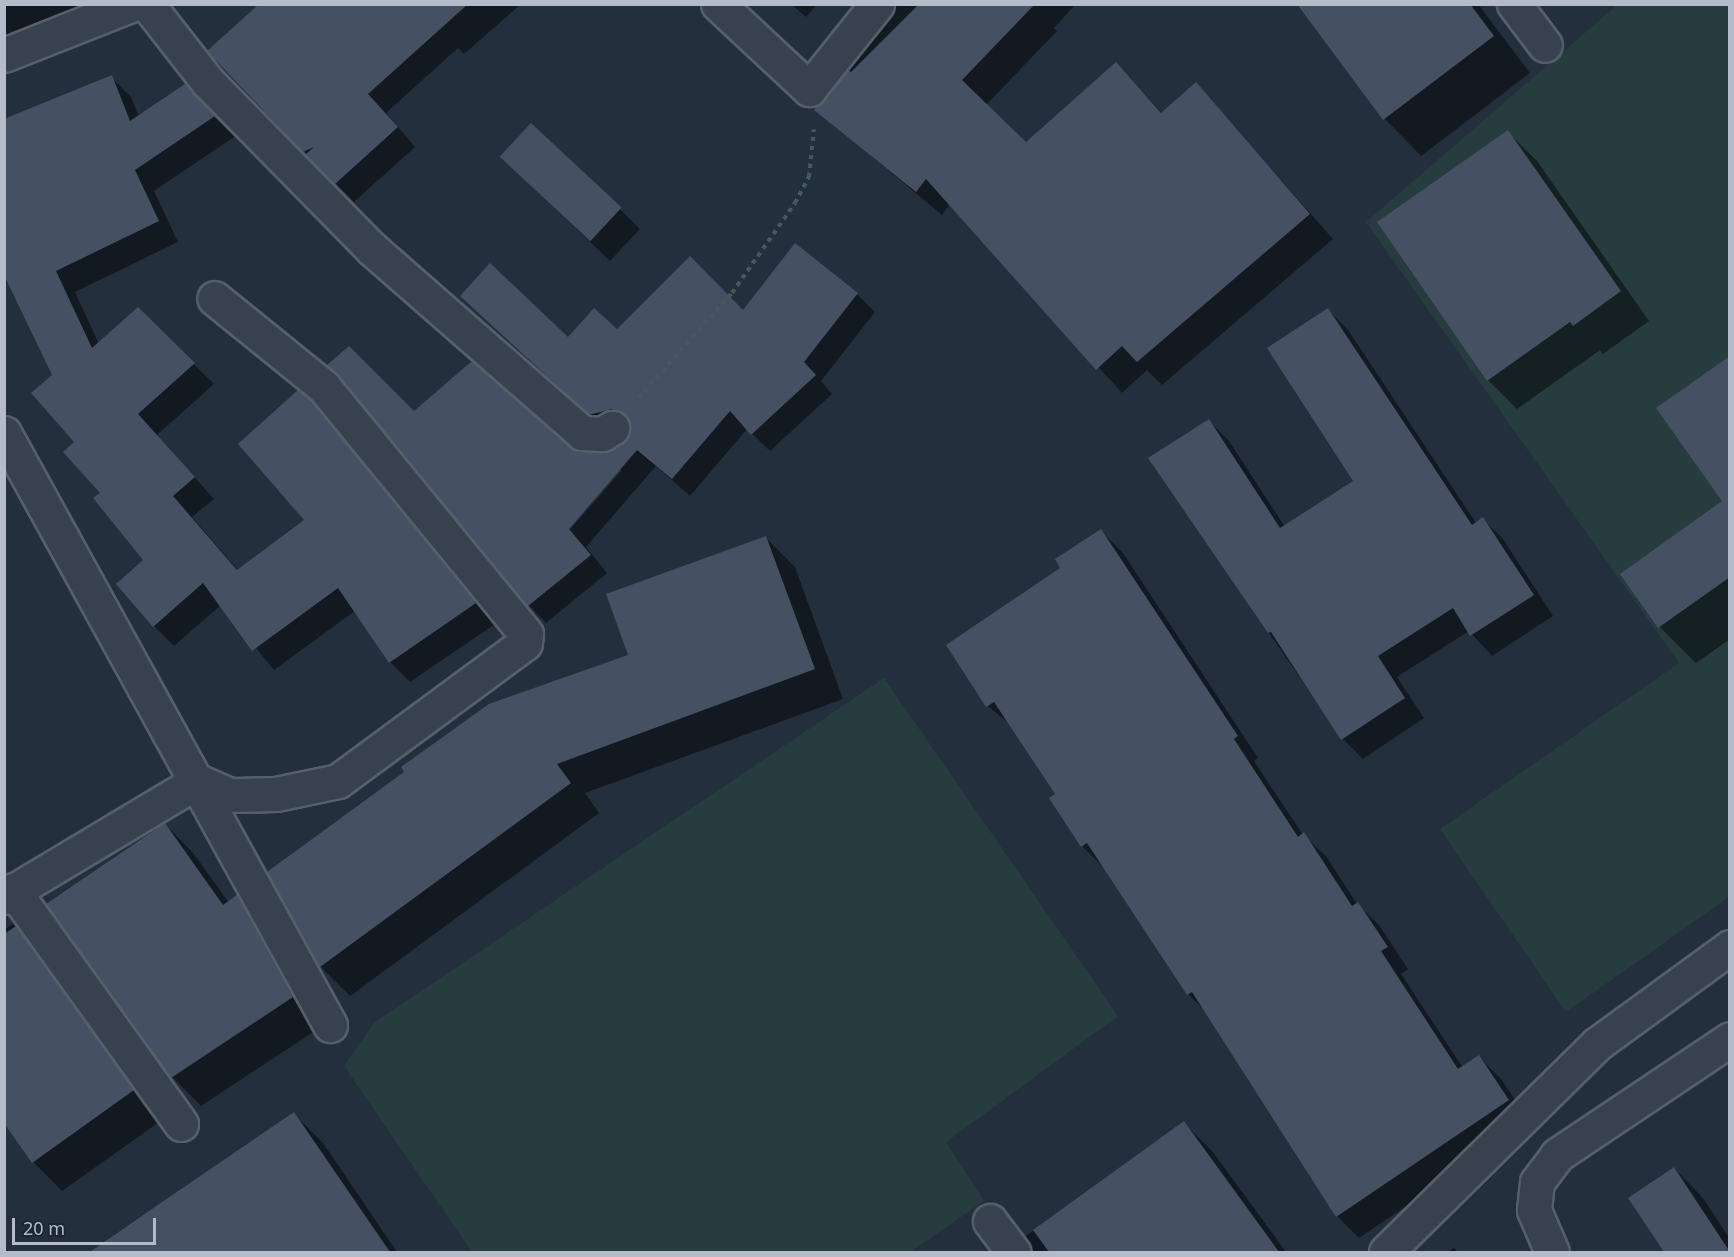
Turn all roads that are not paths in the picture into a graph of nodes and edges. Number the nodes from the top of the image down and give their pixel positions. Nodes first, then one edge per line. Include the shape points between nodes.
1 (133, 4) edge
2 (147, 4) edge
3 (718, 4) edge
4 (877, 4) edge
5 (1514, 4) edge
6 (1545, 45) dead end
7 (4, 55) edge
8 (214, 298) dead end
9 (612, 428) road end
10 (4, 433) edge
11 (198, 781) junction
12 (9, 893) edge
13 (1730, 947) edge
14 (330, 1025) dead end
15 (1730, 1039) edge
16 (181, 1124) dead end
17 (990, 1221) dead end
18 (1014, 1252) edge
19 (1386, 1252) edge
20 (1552, 1252) edge

1 - 7 street
2 - 9 street via 208,82 371,248 582,432 602,434
3 - 4 street via 809,89
5 - 6 street
8 - 11 street via 324,387 526,634 525,643 338,782 276,794 230,795
10 - 11 street
11 - 12 street
11 - 14 street
12 - 16 street
13 - 19 street via 1597,1044
15 - 20 street via 1557,1155 1537,1182 1534,1210
17 - 18 street

